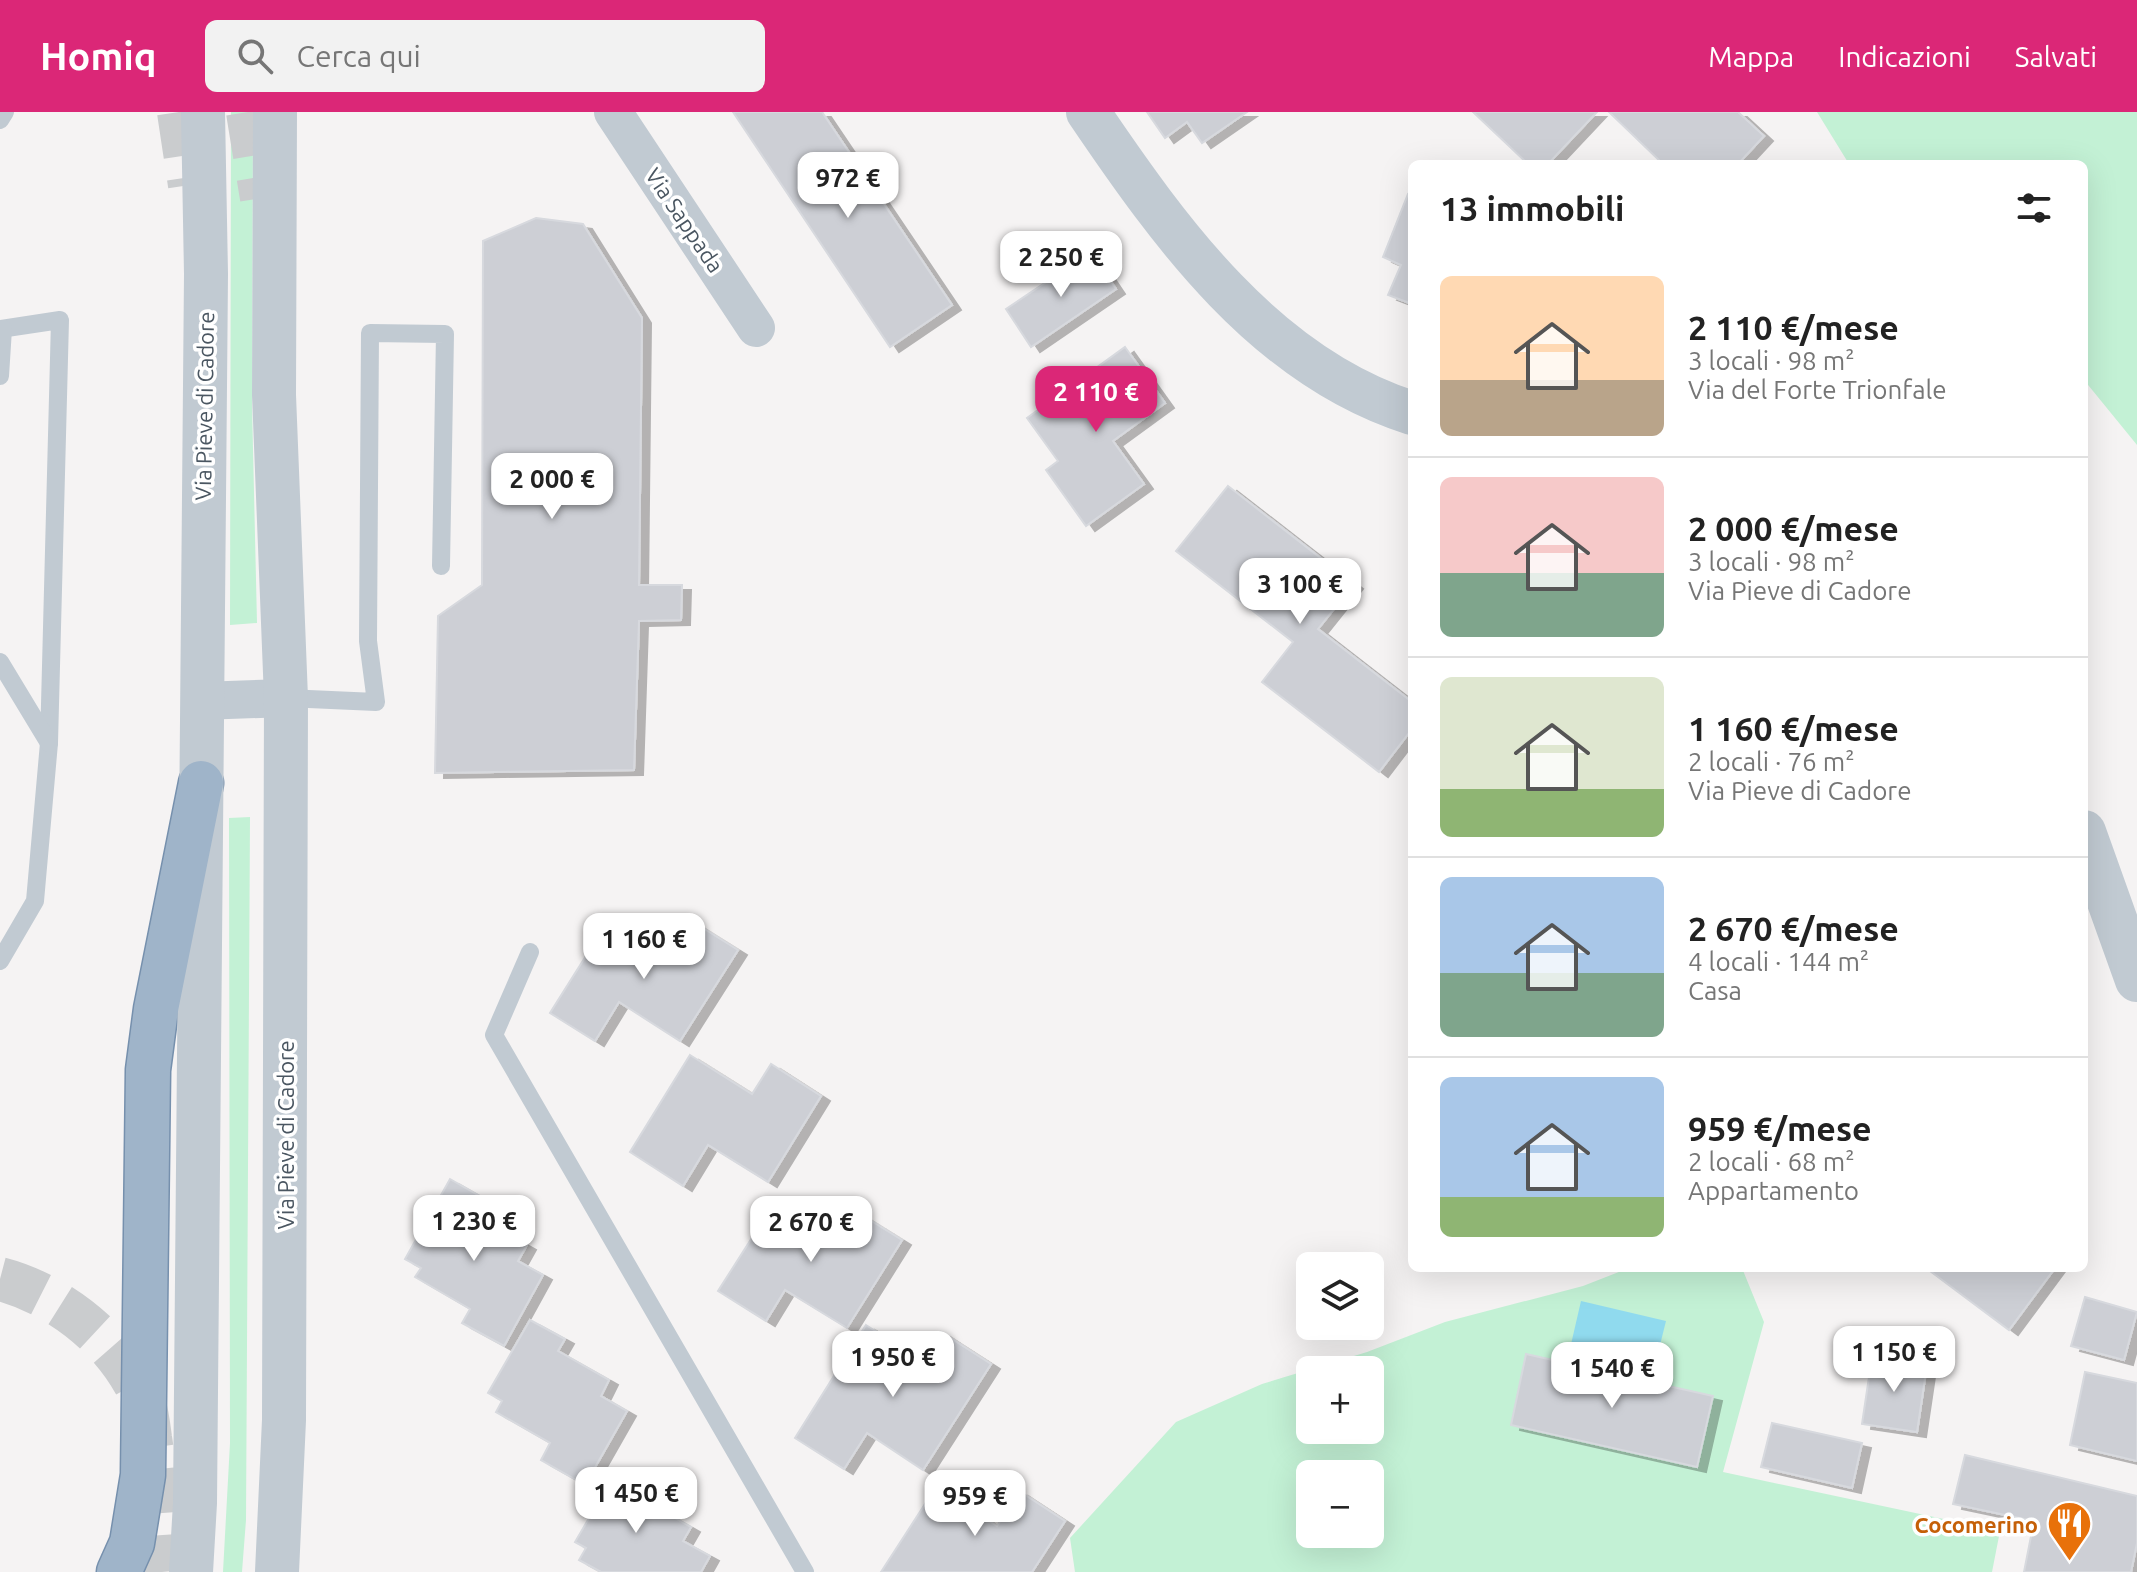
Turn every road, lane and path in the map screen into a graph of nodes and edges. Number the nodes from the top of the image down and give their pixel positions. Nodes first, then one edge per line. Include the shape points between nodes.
1 (5, 112) edge
2 (203, 112) edge
3 (275, 112) edge
4 (613, 112) edge
5 (1088, 112) edge
6 (0, 120) edge
7 (756, 328) dead end
8 (2, 329) edge
9 (0, 376) edge
10 (1408, 411) edge
11 (441, 566) dead end
12 (0, 662) edge
13 (286, 698) junction
14 (200, 701) junction
15 (49, 743) junction
16 (201, 783) junction
17 (2088, 843) edge
18 (530, 952) dead end
19 (0, 961) edge
20 (2137, 980) edge
21 (119, 1572) edge
22 (191, 1572) edge
23 (277, 1572) edge
24 (805, 1572) edge

1 - 6 lane
2 - 14 street, Via Pieve di Cadore
3 - 13 street, Via Pieve di Cadore via 274,395
4 - 7 street, Via Sappada
5 - 10 street via 1184,246 1236,300 1308,360 1356,390
8 - 9 lane
8 - 15 lane via 60,320
11 - 13 lane via 445,334 370,333 368,641 376,702
12 - 15 lane
13 - 14 street
13 - 23 street, Via Pieve di Cadore via 284,1420
14 - 16 street, Via Pieve di Cadore
15 - 19 lane via 35,901
16 - 21 highway via 148,1070 143,1475 132,1543
16 - 22 street, Via Pieve di Cadore
17 - 20 street
18 - 24 lane via 494,1035

